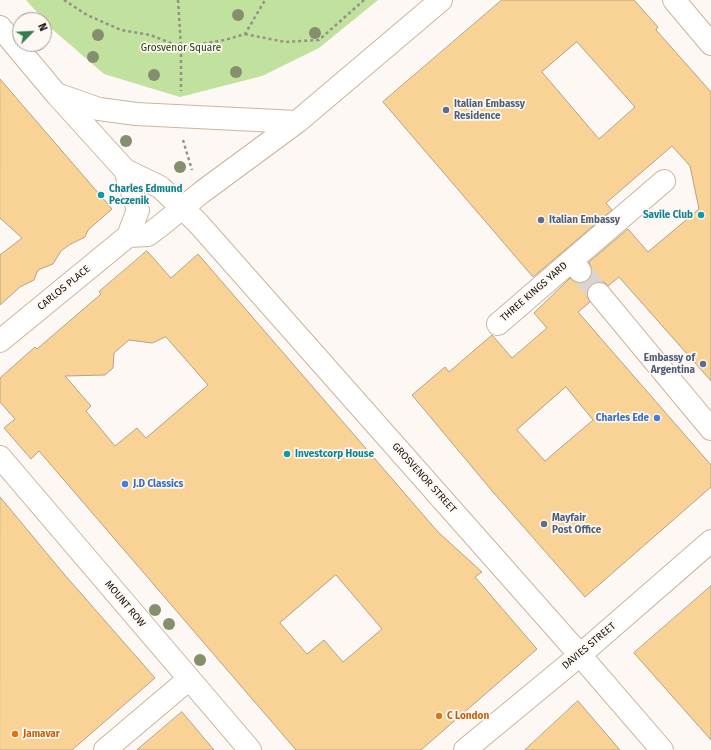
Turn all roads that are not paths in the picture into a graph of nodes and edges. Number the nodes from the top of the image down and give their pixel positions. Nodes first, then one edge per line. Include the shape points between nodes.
1 (441, 0) edge
2 (676, 1) edge
3 (0, 27) edge
4 (711, 44) edge
5 (57, 95) junction
6 (297, 122) junction
7 (124, 170) junction
8 (664, 181) dead end
9 (184, 208) junction
10 (128, 236) junction
11 (599, 294) tunnel mouth
12 (498, 324) dead end
13 (0, 341) edge
14 (711, 429) edge
15 (0, 458) edge
16 (711, 541) edge
17 (580, 655) junction
18 (189, 679) junction
19 (105, 750) edge
20 (250, 750) edge
21 (465, 750) edge
22 (662, 750) edge

1 - 6 street
2 - 4 street
3 - 5 street
5 - 6 street via 99,109 136,114
5 - 7 street
6 - 9 street
7 - 9 street via 160,187
7 - 10 street, CARLOS PLACE via 138,210
8 - 12 street, THREE KINGS YARD via 576,266
9 - 10 street via 148,235
9 - 17 street, GROSVENOR STREET
10 - 13 street, CARLOS PLACE
11 - 14 street
15 - 18 street, MOUNT ROW
16 - 17 street, DAVIES STREET
17 - 21 street, DAVIES STREET
17 - 22 street, GROSVENOR STREET
18 - 19 street
18 - 20 street, MOUNT ROW

